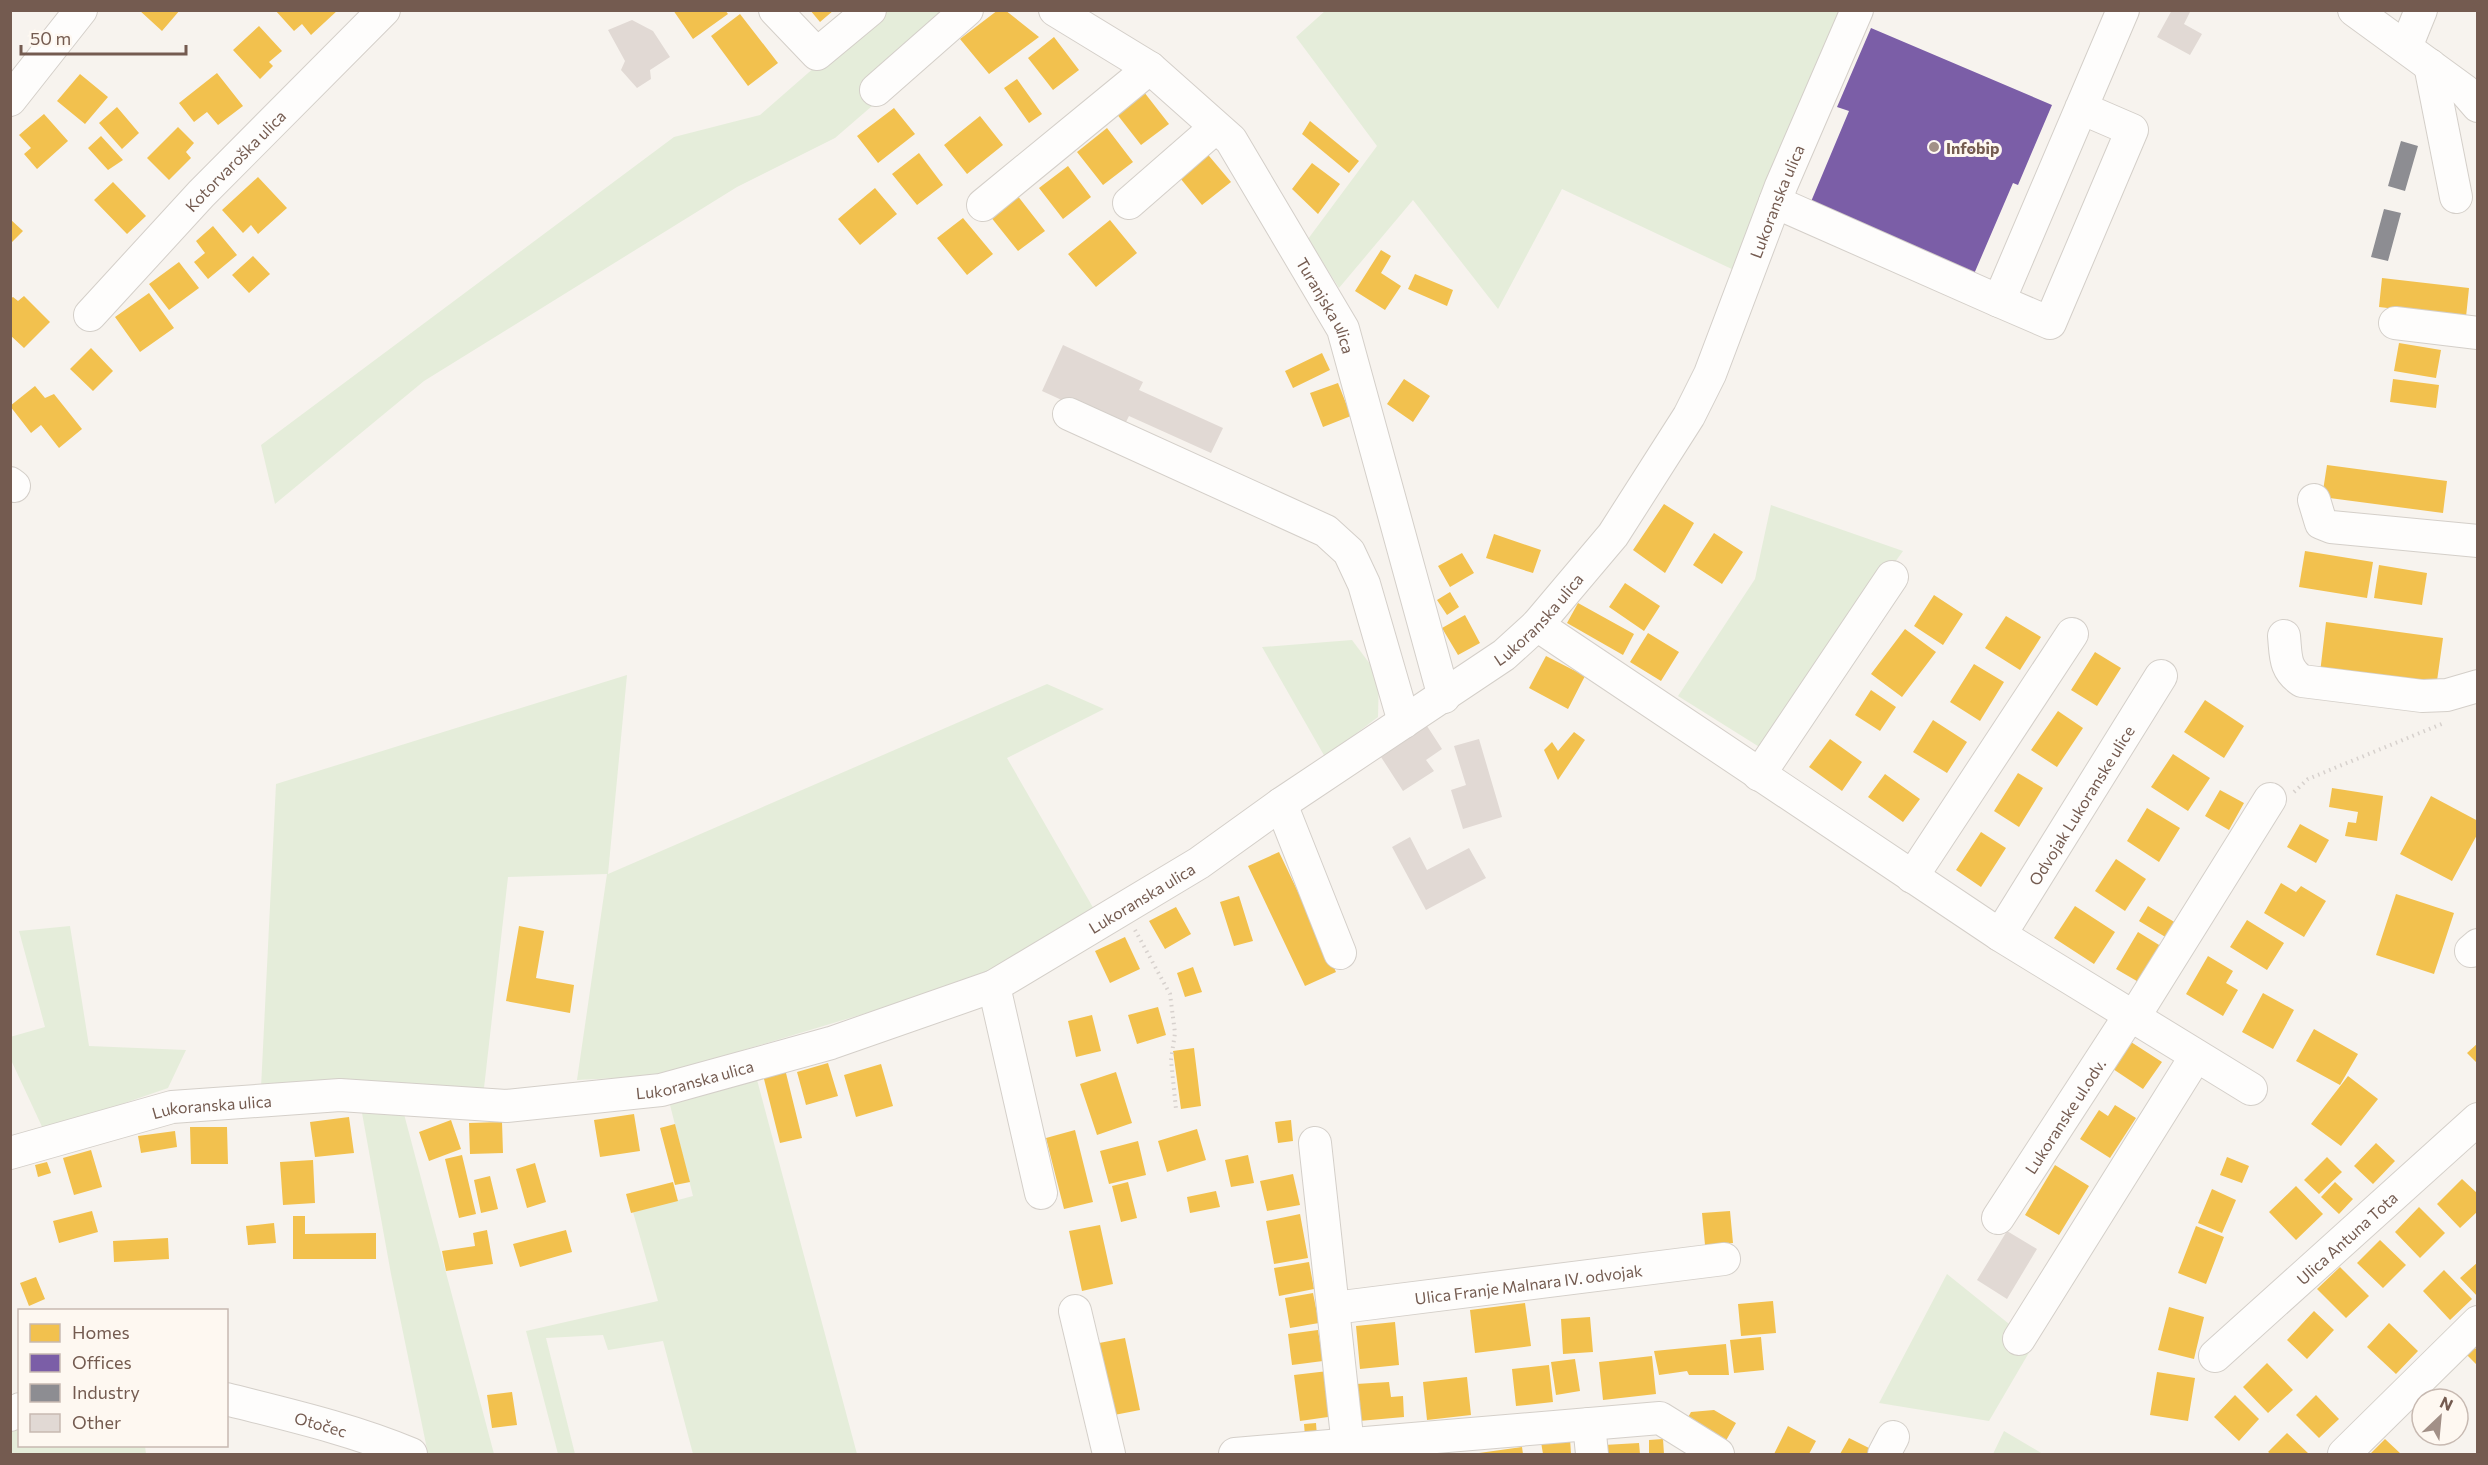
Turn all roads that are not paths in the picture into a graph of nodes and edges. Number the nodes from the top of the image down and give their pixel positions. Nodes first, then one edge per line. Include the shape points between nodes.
1 (81, 10) edge
2 (384, 10) edge
3 (774, 10) edge
4 (870, 10) edge
5 (967, 10) edge
6 (1055, 10) edge
7 (1857, 10) edge
8 (2123, 10) edge
9 (2354, 10) edge
10 (2421, 10) edge
11 (2406, 47) junction
12 (2430, 65) junction
13 (1150, 68) junction
14 (876, 90) dead end
15 (10, 100) edge
16 (2478, 106) edge
17 (2082, 108) junction
18 (1215, 128) junction
19 (2456, 197) dead end
20 (1775, 202) junction
21 (1129, 203) dead end
22 (983, 205) dead end
23 (1999, 300) junction
24 (90, 315) dead end
25 (2395, 323) dead end
26 (2478, 333) edge
27 (1069, 414) dead end
28 (2314, 500) dead end
29 (2478, 541) edge
30 (1892, 578) dead end
31 (1537, 625) junction
32 (2072, 634) dead end
33 (2284, 636) dead end
34 (2161, 676) dead end
35 (2478, 686) edge
36 (1444, 697) junction
37 (1404, 722) junction
38 (1759, 775) junction
39 (2274, 803) road end
40 (1281, 804) junction
41 (1912, 877) junction
42 (2000, 934) junction
43 (1340, 953) dead end
44 (994, 986) junction
45 (2135, 1018) junction
46 (2196, 1056) junction
47 (2251, 1089) dead end
48 (2478, 1119) edge
49 (1315, 1143) dead end
50 (10, 1153) edge
51 (1041, 1193) dead end
52 (1998, 1218) dead end
53 (1724, 1259) dead end
54 (1334, 1308) junction
55 (1075, 1311) dead end
56 (2478, 1322) edge
57 (2019, 1339) dead end
58 (2215, 1356) dead end
59 (228, 1399) edge
60 (1590, 1440) edge
61 (1532, 1442) edge
62 (1348, 1446) junction
63 (1415, 1447) edge
64 (411, 1455) edge
65 (1109, 1455) edge
66 (1235, 1455) edge
67 (1718, 1455) edge
68 (2344, 1455) edge

1 - 15 street
2 - 24 street, Kotorvaroška ulica via 201,194
3 - 4 street via 817,54
5 - 14 street
6 - 13 street, Turanjska ulica
7 - 20 street, Lukoranska ulica
8 - 17 street
9 - 11 street
10 - 11 street
11 - 12 street
12 - 16 street
12 - 19 street
13 - 18 street, Turanjska ulica
13 - 22 street
17 - 23 street
17 - 23 street via 2132,130 2050,322
18 - 21 street
18 - 36 street, Turanjska ulica via 1231,140 1342,329
20 - 23 street
20 - 31 street, Lukoranska ulica via 1710,374 1689,416 1613,534
25 - 26 street
27 - 37 street via 1326,531 1348,552 1364,584
28 - 29 street via 2320,523 2331,527
30 - 38 street
31 - 36 street, Lukoranska ulica via 1504,655
31 - 38 street
32 - 41 street
33 - 35 street via 2286,666 2302,681 2422,696 2447,695
34 - 42 street, Odvojak Lukoranske ulice
36 - 37 street, Lukoranska ulica
37 - 40 street, Lukoranska ulica
38 - 41 street
39 - 45 street, Lukoranske ul.odv.
40 - 43 street
40 - 44 street, Lukoranska ulica via 1199,863
41 - 42 street
42 - 45 street
44 - 50 street, Lukoranska ulica via 831,1043 662,1090 506,1106 340,1095 172,1107
44 - 51 street
45 - 46 street
45 - 52 street, Lukoranske ul.odv.
46 - 47 street
46 - 57 street
48 - 58 street, Ulica Antuna Tota
49 - 54 street
53 - 54 street, Ulica Franje Malnara IV. odvojak
54 - 62 street
55 - 65 street
56 - 68 street
59 - 64 street, Otočec via 316,1421
60 - 61 street
60 - 67 street via 1660,1418
61 - 63 street
62 - 63 street
62 - 66 street

